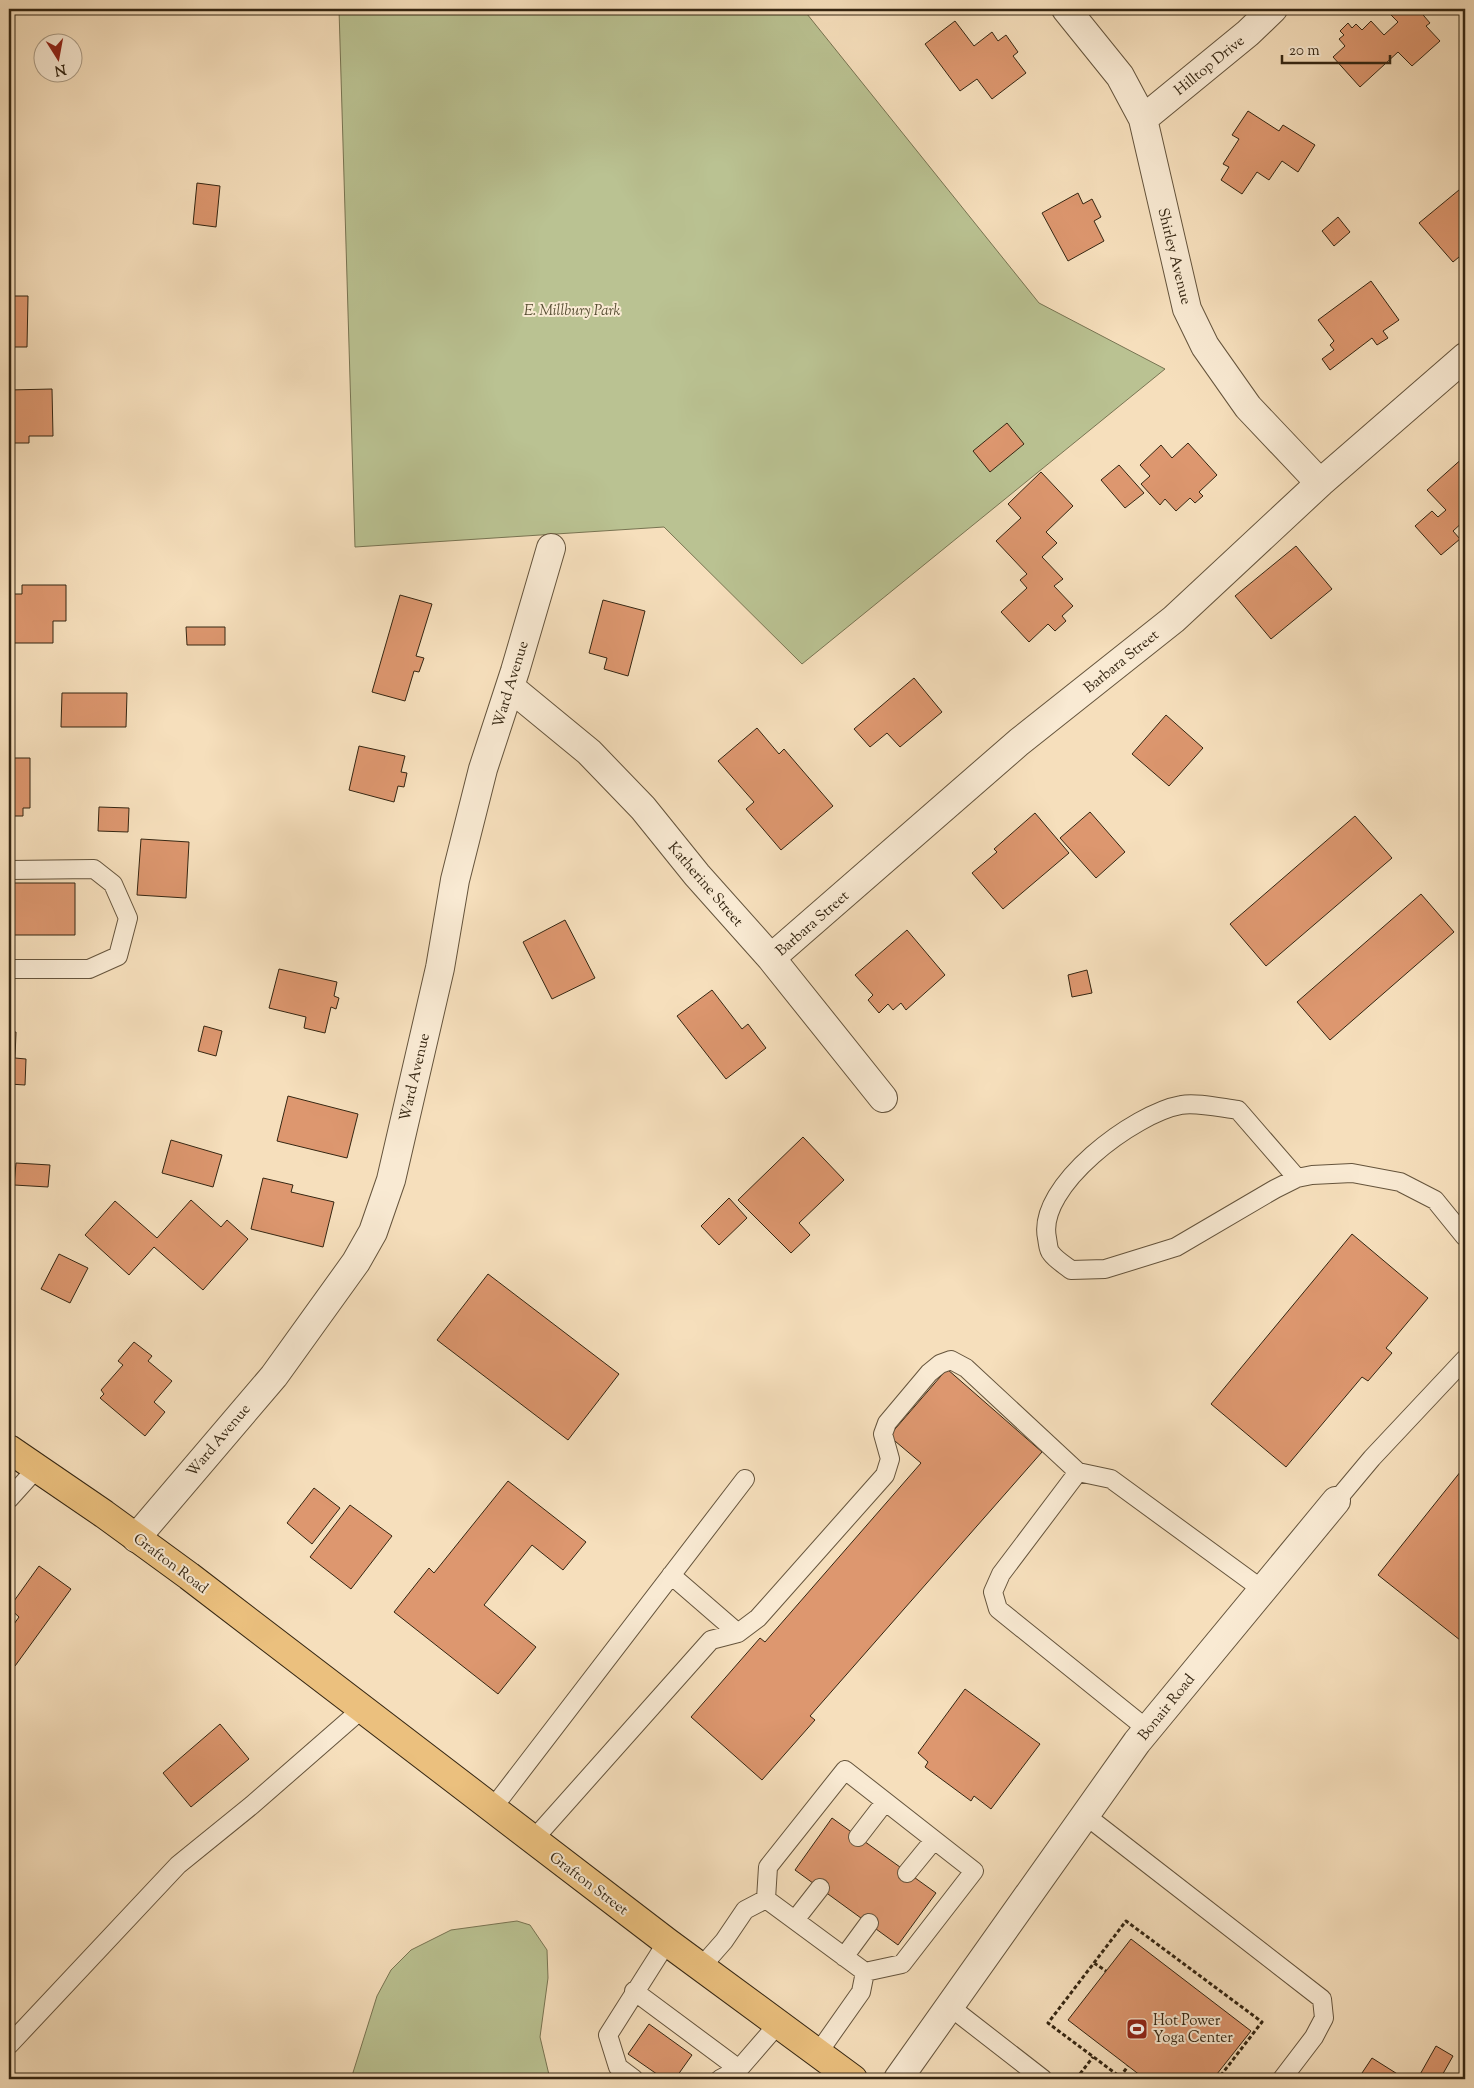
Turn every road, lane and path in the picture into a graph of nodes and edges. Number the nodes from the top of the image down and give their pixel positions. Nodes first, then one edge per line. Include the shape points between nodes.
1 (1066, 9) edge
2 (1273, 9) edge
3 (1143, 119) junction
4 (1465, 357) edge
5 (1320, 483) junction
6 (551, 548) dead end
7 (510, 687) junction
8 (9, 870) edge
9 (771, 958) junction
10 (9, 969) edge
11 (884, 1098) dead end
12 (1297, 1178) junction
13 (1465, 1237) edge
14 (1465, 1359) edge
15 (9, 1449) edge
16 (37, 1468) junction
17 (1078, 1472) junction
18 (745, 1479) dead end
19 (9, 1499) edge
20 (1336, 1501) joint
21 (136, 1538) junction
22 (671, 1575) junction
23 (1263, 1590) junction
24 (738, 1633) junction
25 (328, 1683) joint
26 (362, 1710) junction
27 (1147, 1729) junction
28 (885, 1802) junction
29 (492, 1809) junction
30 (1085, 1815) junction
31 (858, 1837) dead end
32 (533, 1840) junction
33 (934, 1840) junction
34 (907, 1873) dead end
35 (820, 1888) dead end
36 (766, 1900) junction
37 (795, 1920) junction
38 (869, 1923) dead end
39 (667, 1942) junction
40 (844, 1956) junction
41 (1094, 1963) junction
42 (702, 1966) junction
43 (1106, 1971) dead end
44 (865, 1972) junction
45 (634, 1991) junction
46 (949, 2006) junction
47 (778, 2024) junction
48 (9, 2045) edge
49 (818, 2053) junction
50 (1093, 2057) junction
51 (1128, 2066) dead end
52 (739, 2069) junction
53 (1122, 2078) edge
54 (634, 2079) edge
55 (720, 2079) edge
56 (853, 2079) edge
57 (898, 2079) edge
58 (1043, 2079) edge
59 (1076, 2079) edge
60 (1218, 2079) edge
61 (1282, 2079) edge

1 - 3 street, Shirley Avenue via 1120,76
2 - 3 street, Hilltop Drive
3 - 5 street, Shirley Avenue via 1187,309 1206,346 1248,407
4 - 5 street, Barbara Street
5 - 9 street, Barbara Street via 1174,618 1019,742
6 - 7 street, Ward Avenue
7 - 9 street, Katherine Street via 589,752 643,808
7 - 21 street, Ward Avenue via 462,852 440,968 392,1180 373,1232 356,1262 274,1376
8 - 10 lane via 94,869 113,884 128,918 118,956 90,969
9 - 11 street, Katherine Street
12 - 12 lane via 1176,1247 1140,1259 1105,1269 1071,1270 1050,1252 1045,1229 1050,1207 1066,1182 1100,1149 1136,1124 1181,1105 1238,1110
12 - 13 lane via 1352,1173 1400,1182 1435,1200
14 - 20 lane, Bonair Road
15 - 16 highway, Grafton Road
16 - 19 lane
16 - 21 highway, Grafton Road
17 - 23 lane via 1111,1479
17 - 24 lane via 966,1368 951,1360 940,1364 887,1423 883,1434 890,1458 885,1475 758,1618
17 - 27 lane via 1001,1574 993,1592 998,1609
18 - 22 lane
20 - 23 street, Bonair Road
21 - 25 highway, Grafton Road
22 - 24 lane
22 - 29 lane
23 - 27 street, Bonair Road
24 - 32 lane via 711,1640
25 - 26 highway, Grafton Street
26 - 29 highway, Grafton Street
26 - 48 lane via 178,1865
27 - 30 street, Bonair Road
28 - 31 lane
28 - 33 lane
28 - 36 lane via 845,1770 768,1867
29 - 32 highway, Grafton Street
30 - 46 street, Bonair Road
30 - 61 lane via 1322,1999 1324,2018 1314,2037
32 - 39 highway, Grafton Street
33 - 34 lane
33 - 44 lane via 974,1871 902,1964
35 - 37 lane
36 - 37 lane
36 - 42 lane via 746,1910
37 - 40 lane
38 - 40 lane
39 - 42 highway, Grafton Street
39 - 45 lane
40 - 44 lane
41 - 43 path
41 - 50 path via 1048,2023
41 - 60 path via 1126,1920 1262,2022
42 - 47 highway, Grafton Street
44 - 49 lane via 861,1992
45 - 52 lane
45 - 54 lane via 608,2035 618,2067
46 - 57 street, Bonair Road
46 - 58 lane
47 - 49 highway, Grafton Street
47 - 52 lane
49 - 56 highway, Grafton Street
50 - 53 path
50 - 59 path
51 - 53 path
52 - 55 lane

